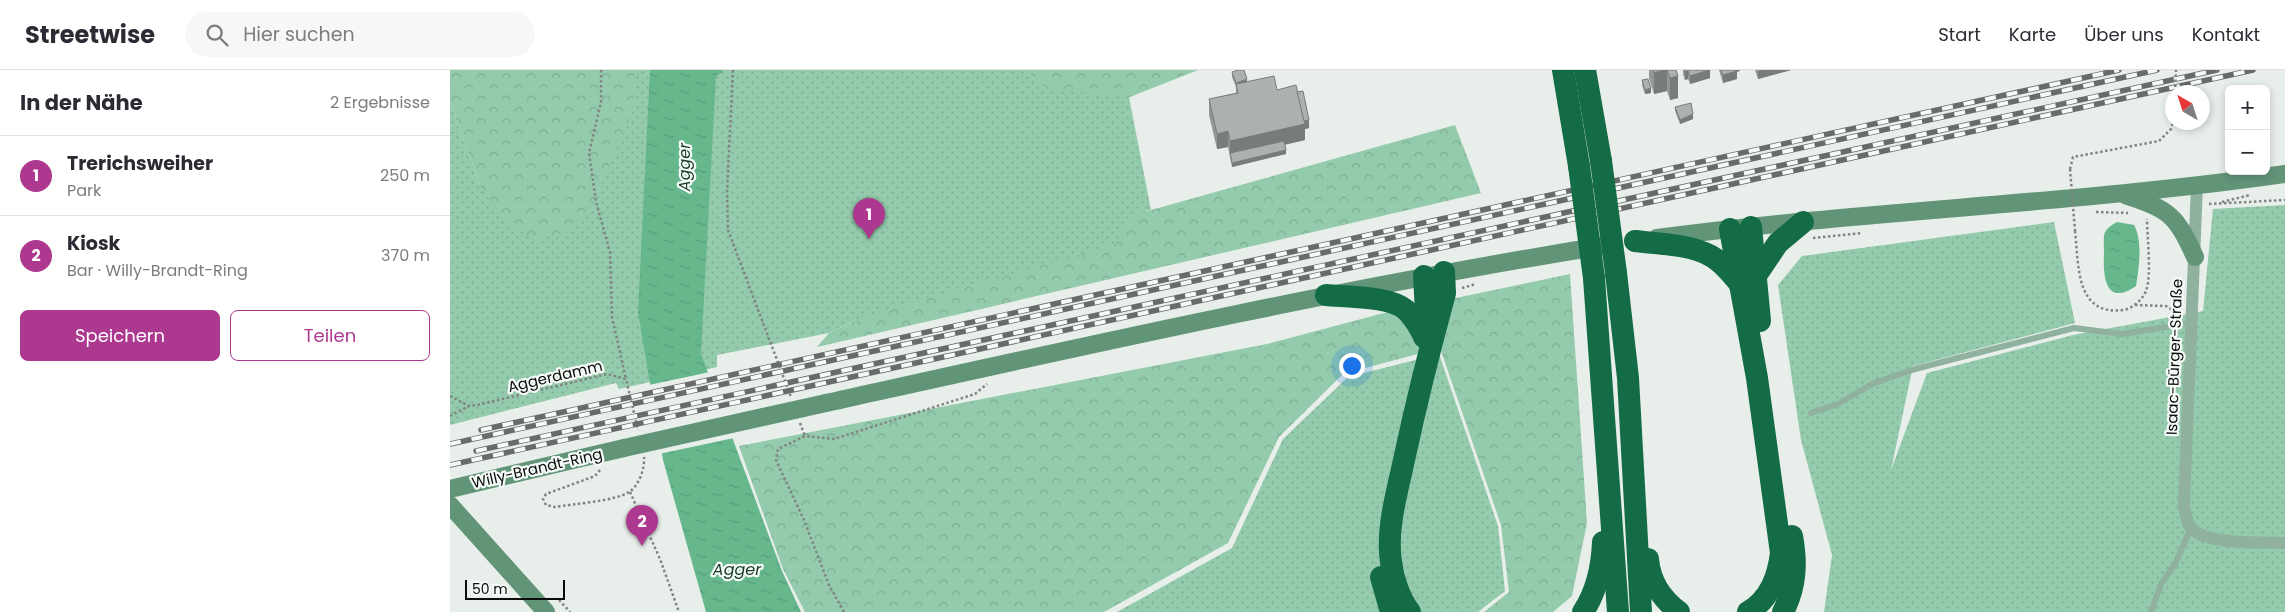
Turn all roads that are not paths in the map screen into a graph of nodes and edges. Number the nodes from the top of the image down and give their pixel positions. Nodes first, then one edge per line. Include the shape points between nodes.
1 (1563, 70) edge
2 (1585, 70) edge
3 (2285, 174) edge
4 (2197, 186) junction
5 (2120, 194) junction
6 (1740, 228) junction
7 (1804, 231) junction
8 (1635, 241) junction
9 (2195, 257) junction
10 (1438, 280) junction
11 (1747, 280) junction
12 (1326, 294) junction
13 (2186, 323) junction
14 (1424, 336) junction
15 (1812, 413) dead end
16 (1609, 474) junction
17 (1634, 488) junction
18 (450, 489) edge
19 (450, 505) edge
20 (2191, 528) junction
21 (2285, 543) edge
22 (553, 606) edge
23 (1392, 612) edge
24 (1410, 612) edge
25 (1583, 612) edge
26 (1618, 612) edge
27 (1641, 612) edge
28 (1679, 612) edge
29 (1748, 612) edge
30 (1783, 612) edge
31 (2151, 612) edge

1 - 16 highway, bridge via 1580,166 1594,278
2 - 17 highway, bridge via 1616,273 1628,378
3 - 4 main road, Willy-Brandt-Ring
4 - 5 main road, Willy-Brandt-Ring
4 - 9 street, Isaac-Bürger-Straße
5 - 7 main road, Willy-Brandt-Ring
5 - 9 main road via 2165,210 2182,228
6 - 7 main road, Willy-Brandt-Ring
6 - 8 main road, Willy-Brandt-Ring
6 - 11 highway
7 - 11 highway via 1778,243
8 - 10 main road, Willy-Brandt-Ring
8 - 11 highway via 1690,249 1711,256
9 - 13 street, Isaac-Bürger-Straße
10 - 12 main road, Willy-Brandt-Ring
10 - 14 highway
10 - 24 highway via 1394,503 1390,539 1390,562 1395,582
11 - 29 highway via 1757,378 1782,553 1770,590
11 - 30 highway via 1794,547 1796,572
12 - 14 highway via 1381,300 1396,305 1414,318
12 - 18 main road, Willy-Brandt-Ring, bridge
13 - 15 lane via 2122,334 2074,328 1915,369 1874,383 1838,404
13 - 20 street, Isaac-Bürger-Straße via 2184,503
14 - 23 highway via 1388,495 1380,549 1381,581
16 - 25 highway via 1602,567 1590,602
16 - 26 highway
17 - 27 highway
17 - 28 highway via 1646,518 1649,568 1654,584
19 - 22 main road
20 - 21 street via 2213,539
20 - 31 lane via 2175,564 2161,584

